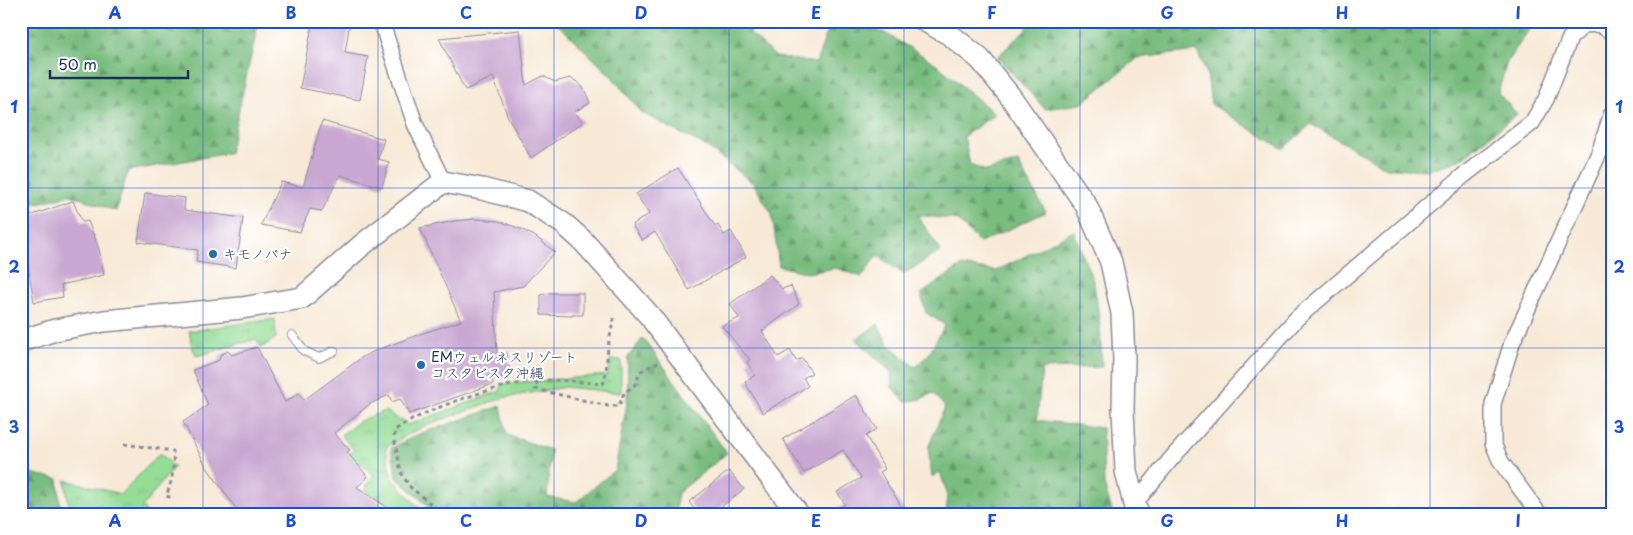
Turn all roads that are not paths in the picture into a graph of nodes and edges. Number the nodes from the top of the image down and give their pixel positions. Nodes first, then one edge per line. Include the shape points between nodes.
1 (381, 21) edge
2 (925, 21) edge
3 (1583, 23) edge
4 (1612, 32) edge
5 (1612, 113) edge
6 (1606, 155) edge
7 (443, 182) junction
8 (292, 335) dead end
9 (21, 341) edge
10 (334, 351) dead end
11 (1134, 511) edge
12 (798, 514) edge
13 (1539, 514) edge

1 - 7 street via 415,124
2 - 11 street via 949,34 980,59 1010,96 1086,205 1111,262 1122,313 1126,471
3 - 4 street via 1599,24
3 - 11 street via 1570,38 1546,99 1532,123 1463,176 1297,318 1171,458
5 - 6 street
6 - 13 street via 1512,343 1493,404 1493,443 1498,456
7 - 9 street via 362,245 302,298 242,308 104,321 55,330
7 - 12 street via 528,201 584,241 649,315
8 - 10 lane via 304,351 319,358

